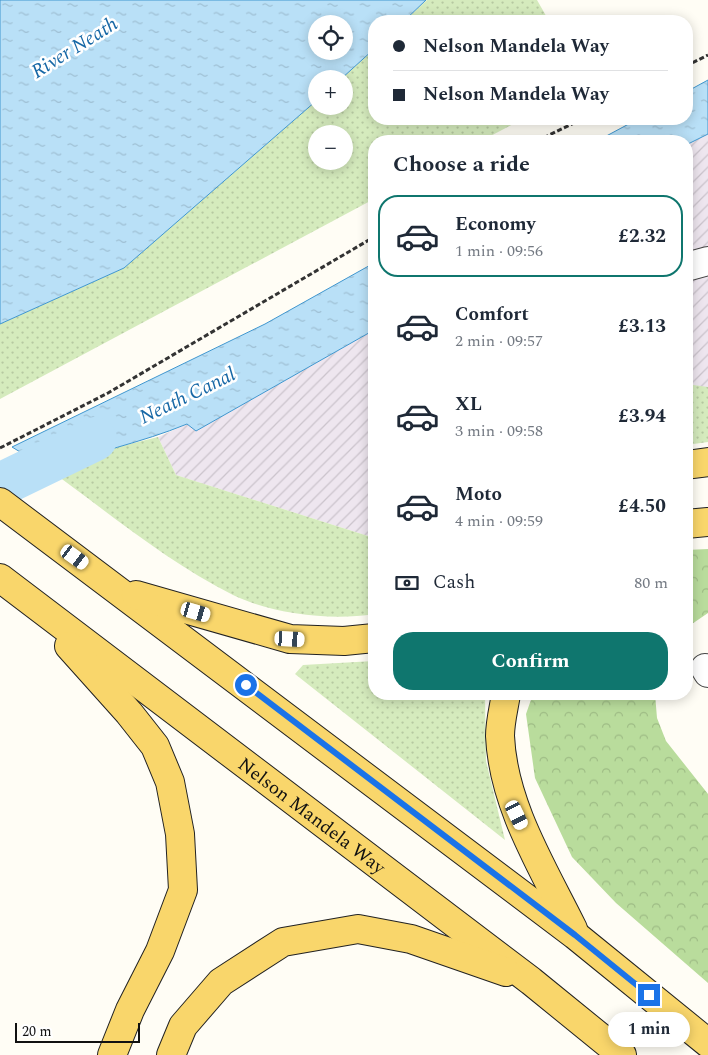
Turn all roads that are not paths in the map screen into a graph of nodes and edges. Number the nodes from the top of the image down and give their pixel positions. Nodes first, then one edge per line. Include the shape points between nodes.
1 (708, 261) edge
2 (693, 265) edge
3 (708, 462) edge
4 (693, 464) edge
5 (0, 502) edge
6 (708, 522) edge
7 (693, 523) edge
8 (0, 578) edge
9 (120, 590) junction
10 (22, 595) junction
11 (368, 639) edge
12 (505, 700) edge
13 (575, 935) junction
14 (531, 981) junction
15 (708, 1043) edge
16 (112, 1055) edge
17 (171, 1055) edge
18 (622, 1055) edge

1 - 2 lane
3 - 4 main road
5 - 9 main road
6 - 7 main road
8 - 10 main road, Nelson Mandela Way
9 - 11 main road via 290,639
9 - 13 main road
10 - 14 main road, Nelson Mandela Way
10 - 16 main road via 129,712 155,746 170,782 180,834 183,890 160,951 130,1010
12 - 13 main road via 500,734 504,770 517,815
13 - 15 main road
14 - 17 main road via 411,939 358,928 283,942 221,982 183,1026
14 - 18 main road, Nelson Mandela Way

